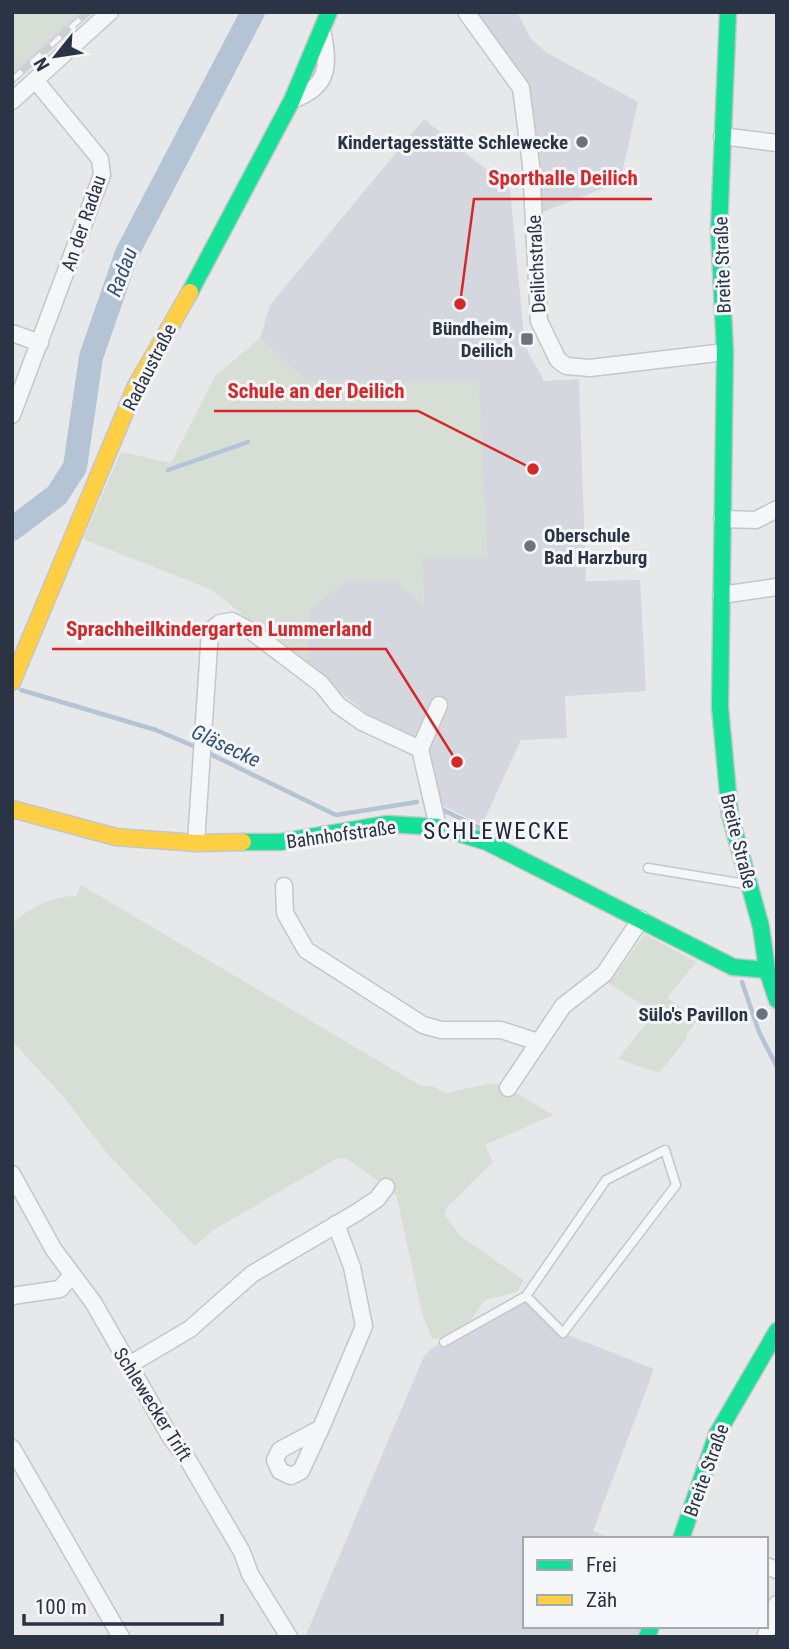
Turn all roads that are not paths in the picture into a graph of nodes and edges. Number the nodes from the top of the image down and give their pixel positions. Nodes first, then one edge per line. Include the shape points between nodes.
1 (110, 12) edge
2 (329, 12) edge
3 (467, 12) edge
4 (728, 12) edge
5 (36, 81) junction
6 (12, 100) edge
7 (722, 136) junction
8 (777, 143) edge
9 (12, 333) edge
10 (40, 343) junction
11 (725, 352) junction
12 (12, 415) edge
13 (777, 509) edge
14 (722, 519) junction
15 (777, 587) edge
16 (721, 595) junction
17 (12, 682) edge
18 (439, 705) dead end
19 (421, 749) junction
20 (12, 809) edge
21 (438, 827) junction
22 (196, 843) junction
23 (648, 868) dead end
24 (284, 886) dead end
25 (749, 886) junction
26 (641, 919) junction
27 (768, 970) junction
28 (777, 1000) edge
29 (538, 1042) junction
30 (508, 1088) dead end
31 (12, 1174) edge
32 (386, 1187) dead end
33 (336, 1224) junction
34 (72, 1275) junction
35 (12, 1296) edge
36 (526, 1296) junction
37 (777, 1331) edge
38 (443, 1342) dead end
39 (129, 1365) junction
40 (321, 1429) dead end
41 (12, 1448) edge
42 (27, 1475) junction
43 (12, 1483) edge
44 (686, 1537) edge
45 (777, 1604) edge
46 (121, 1637) edge
47 (289, 1637) edge
48 (765, 1637) edge

1 - 5 street
2 - 17 street, Radaustraße via 292,100 136,386
3 - 11 street, Deilichstraße via 521,88 531,165 539,321 558,360 566,366 590,368
4 - 7 street, Breite Straße
5 - 6 street
5 - 10 street, An der Radau via 100,159 102,175
7 - 8 street
7 - 11 street, Breite Straße via 719,230
9 - 10 street
10 - 12 street, An der Radau
11 - 14 street, Breite Straße
13 - 14 street via 756,520
14 - 16 street, Breite Straße
15 - 16 street
16 - 25 street, Breite Straße via 725,790
18 - 19 street
19 - 21 street
19 - 22 street via 362,722 251,631 232,621 220,623 209,631
20 - 22 street, Bahnhofstraße via 116,837
21 - 22 street, Bahnhofstraße via 387,824 279,842
21 - 26 street, Bahnhofstraße via 487,842
23 - 25 lane
24 - 29 street via 285,913 306,950 422,1025 441,1030 501,1030
25 - 27 street, Breite Straße
26 - 27 street, Bahnhofstraße via 733,967
26 - 29 street via 604,974 563,1006
27 - 28 street, Breite Straße
29 - 30 street
31 - 34 street, Schlewecker Trift
32 - 33 street via 377,1199
33 - 39 street via 252,1274 199,1323
33 - 40 street via 352,1267 364,1326
34 - 35 street via 60,1289
34 - 39 street, Schlewecker Trift
36 - 36 lane via 606,1180 664,1150 676,1185 563,1333
36 - 38 lane
37 - 44 street, Breite Straße via 717,1434
39 - 47 street, Schlewecker Trift
41 - 42 street
42 - 43 street
42 - 46 street
45 - 48 street

